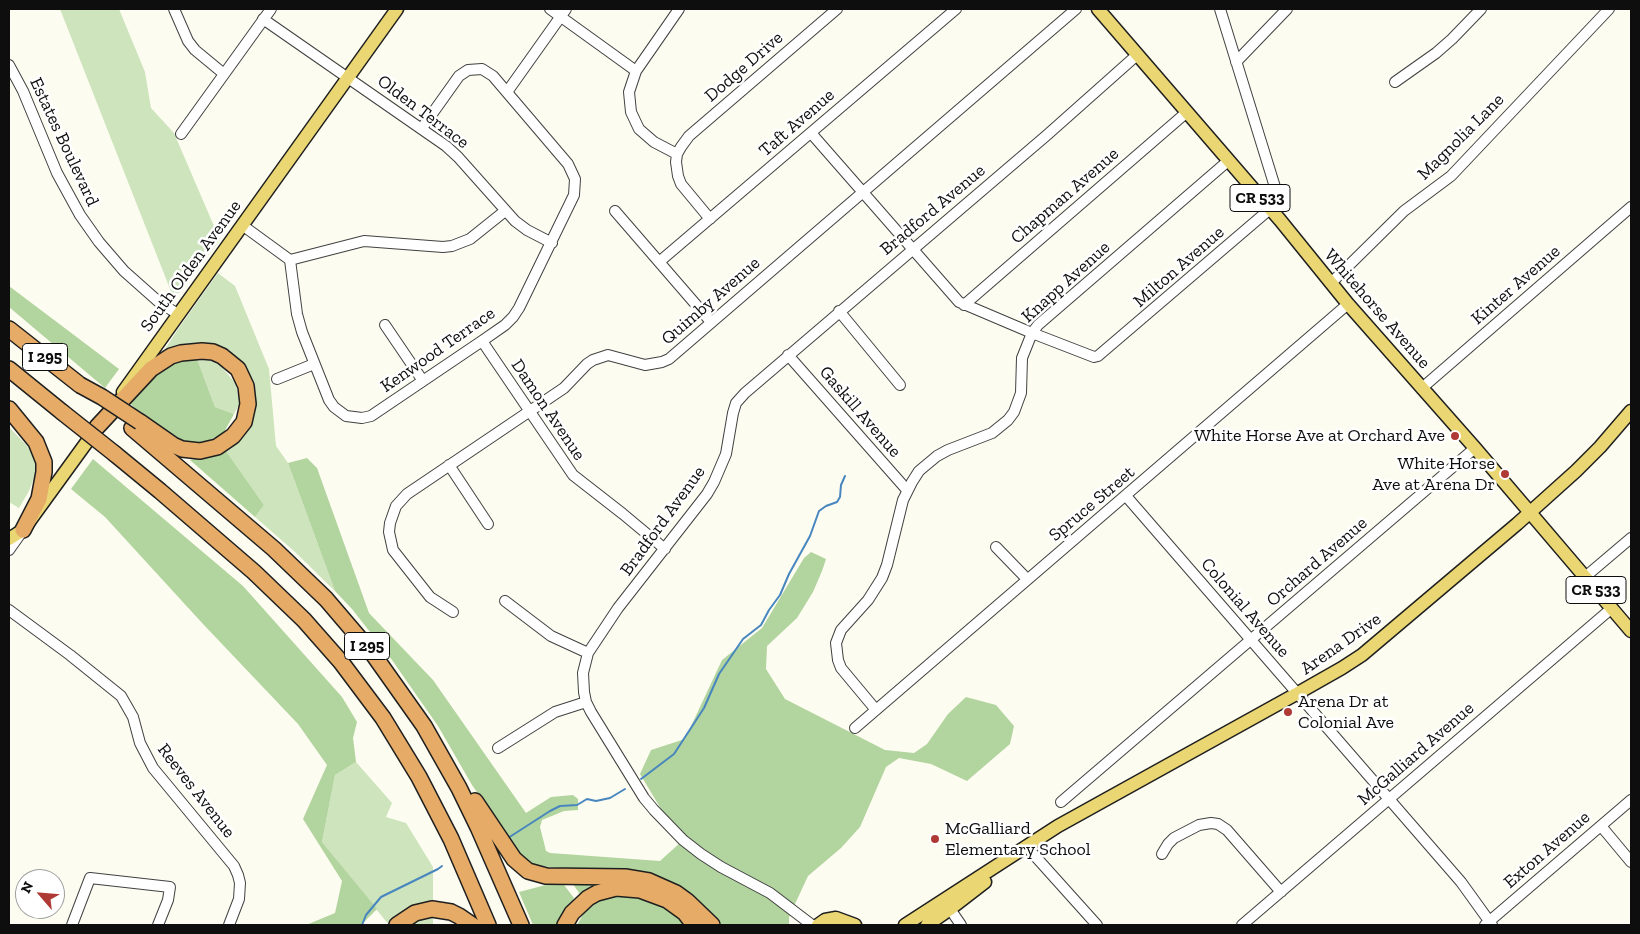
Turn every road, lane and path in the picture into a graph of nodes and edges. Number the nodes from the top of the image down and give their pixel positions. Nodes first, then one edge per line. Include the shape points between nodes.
1 (174, 9) edge
2 (271, 9) edge
3 (397, 9) edge
4 (550, 9) edge
5 (679, 9) edge
6 (837, 9) edge
7 (956, 9) edge
8 (1076, 9) edge
9 (1098, 9) edge
10 (1220, 9) edge
11 (1287, 9) edge
12 (1481, 9) edge
13 (1609, 9) edge
14 (563, 13) edge
15 (263, 19) junction
16 (1137, 55) junction
17 (1236, 62) junction
18 (9, 65) edge
19 (636, 71) junction
20 (224, 74) junction
21 (347, 78) junction
22 (1395, 82) dead end
23 (507, 92) junction
24 (1187, 112) junction
25 (422, 128) junction
26 (810, 133) junction
27 (181, 134) dead end
28 (677, 154) junction
29 (1228, 161) junction
30 (862, 192) junction
31 (1631, 207) edge
32 (1270, 209) junction
33 (615, 210) dead end
34 (504, 211) junction
35 (710, 219) junction
36 (242, 225) junction
37 (552, 243) junction
38 (912, 249) junction
39 (290, 260) junction
40 (660, 262) junction
41 (1332, 283) junction
42 (1348, 304) junction
43 (964, 305) junction
44 (839, 312) junction
45 (178, 314) junction
46 (711, 322) junction
47 (386, 325) dead end
48 (9, 329) edge
49 (1032, 333) junction
50 (482, 341) junction
51 (788, 355) junction
52 (314, 364) junction
53 (9, 369) edge
54 (277, 379) dead end
55 (422, 381) junction
56 (900, 385) dead end
57 (1422, 388) junction
58 (9, 409) edge
59 (528, 411) junction
60 (1631, 411) edge
61 (136, 425) junction
62 (98, 427) junction
63 (1475, 448) junction
64 (449, 465) junction
65 (907, 490) junction
66 (1126, 496) junction
67 (1529, 512) junction
68 (488, 524) dead end
69 (23, 530) junction
70 (1631, 538) edge
71 (9, 539) edge
72 (996, 547) dead end
73 (664, 549) junction
74 (9, 550) edge
75 (1585, 577) junction
76 (1027, 580) junction
77 (505, 601) dead end
78 (1612, 608) junction
79 (9, 610) edge
80 (453, 612) dead end
81 (1631, 631) edge
82 (1251, 640) junction
83 (588, 653) junction
84 (1298, 693) junction
85 (586, 702) junction
86 (876, 710) junction
87 (424, 726) junction
88 (855, 728) dead end
89 (498, 748) dead end
90 (1389, 799) junction
91 (1631, 800) edge
92 (1060, 802) dead end
93 (1600, 826) junction
94 (1026, 846) junction
95 (1162, 854) dead end
96 (1631, 862) edge
97 (1281, 892) junction
98 (933, 919) edge
99 (1489, 924) edge
100 (72, 925) edge
101 (158, 925) edge
102 (229, 925) edge
103 (397, 925) edge
104 (472, 925) edge
105 (488, 925) edge
106 (521, 925) edge
107 (565, 925) edge
108 (694, 925) edge
109 (712, 925) edge
110 (812, 925) edge
111 (818, 925) edge
112 (855, 925) edge
113 (897, 925) edge
114 (905, 925) edge
115 (961, 925) edge
116 (1097, 925) edge
117 (1242, 925) edge

1 - 20 street via 195,50
2 - 15 street
3 - 21 main road, South Olden Avenue
4 - 14 street
5 - 19 street
6 - 28 street, Dodge Drive via 689,136
7 - 26 street, Taft Avenue
8 - 30 street, Quimby Avenue
9 - 16 main road, Whitehorse Avenue / CR 533
10 - 17 street
11 - 17 street
12 - 22 street via 1436,53
13 - 41 street, Magnolia Lane via 1451,176 1404,211
14 - 19 street
14 - 23 street
15 - 20 street
15 - 21 street, Olden Terrace
16 - 24 main road, Whitehorse Avenue / CR 533
16 - 38 street, Bradford Avenue
17 - 32 street via 1275,188 1274,204
18 - 45 street, Estates Boulevard via 80,215 124,271 160,303
19 - 28 street via 629,92 634,121 654,142
20 - 27 street
21 - 25 street, Olden Terrace
21 - 36 main road, South Olden Avenue
23 - 25 street, Kenwood Terrace via 487,72 475,68 468,70 459,76
23 - 37 street, Kenwood Terrace via 568,164 575,179 572,202
24 - 29 main road, Whitehorse Avenue / CR 533
24 - 43 street, Chapman Avenue
25 - 34 street, Olden Terrace via 458,157
26 - 30 street
26 - 35 street, Taft Avenue
28 - 35 street via 680,184
29 - 32 main road, Whitehorse Avenue / CR 533
29 - 49 street, Knapp Avenue
30 - 38 street
30 - 46 street, Quimby Avenue
31 - 57 street, Kinter Avenue
32 - 41 main road, Whitehorse Avenue / CR 533
32 - 49 street, Milton Avenue via 1102,355 1094,357
33 - 40 street
34 - 37 street, Olden Terrace via 526,230
34 - 39 street via 470,240 452,246 364,241
35 - 40 street, Taft Avenue
36 - 39 street
36 - 45 main road, South Olden Avenue
37 - 50 street, Kenwood Terrace via 513,317
38 - 43 street
38 - 44 street, Bradford Avenue
39 - 52 street, Kenwood Terrace via 297,314
40 - 46 street
41 - 42 main road, Whitehorse Avenue / CR 533
42 - 57 main road, Whitehorse Avenue / CR 533
42 - 66 street, Spruce Street
43 - 49 street
44 - 51 street, Bradford Avenue
44 - 56 street
45 - 62 main road, South Olden Avenue
46 - 59 street, Quimby Avenue via 662,362 645,365 608,356 594,360 564,388
47 - 55 street
48 - 61 highway, I 295, bridge
49 - 65 street, Knapp Avenue via 1022,358 1021,393 1008,420 992,433 936,456 919,471
50 - 55 street, Kenwood Terrace
50 - 59 street, Damon Avenue
51 - 65 street, Gaskill Avenue
51 - 73 street, Bradford Avenue via 736,403 726,454 714,482
52 - 54 street
52 - 55 street, Kenwood Terrace via 334,407 354,418 371,416
53 - 105 highway, I 295, bridge via 158,488 254,572 304,620 341,662 383,718 419,777 451,839
57 - 63 main road, Whitehorse Avenue / CR 533
58 - 69 highway via 36,442 44,462 39,499
59 - 64 street, Quimby Avenue
59 - 73 street, Damon Avenue via 572,475
60 - 67 main road, Arena Drive via 1576,471
61 - 62 highway via 182,449 200,451 217,447 234,436 244,422 248,404 246,386 238,369 222,356 202,351 181,353 151,369
61 - 87 highway, I 295 via 306,579 373,654
62 - 69 main road, South Olden Avenue
63 - 67 main road, Whitehorse Avenue / CR 533
63 - 82 street, Orchard Avenue
64 - 68 street
64 - 80 street, Quimby Avenue via 401,500 393,513 389,532 393,550 399,559 430,597
65 - 86 street, Knapp Avenue via 882,578 868,600 841,630 836,643 841,668
66 - 76 street, Spruce Street
66 - 82 street, Colonial Avenue
67 - 75 main road, Whitehorse Avenue / CR 533
67 - 84 main road, Arena Drive via 1362,655
69 - 71 main road, South Olden Avenue
69 - 74 street
70 - 75 street
72 - 76 street
73 - 83 street, Bradford Avenue
75 - 78 main road, Whitehorse Avenue / CR 533
76 - 86 street, Spruce Street
77 - 83 street via 551,636
78 - 81 main road, Whitehorse Avenue / CR 533
78 - 90 street, McGalliard Avenue
79 - 102 street, Reeves Avenue via 70,654 126,703 153,768 234,866 240,883 239,899
82 - 84 street, Colonial Avenue
82 - 92 street, Orchard Avenue via 1092,780
83 - 85 street, Bradford Avenue via 583,673
84 - 90 street, Colonial Avenue
84 - 94 main road, Arena Drive
85 - 89 street via 555,712
85 - 110 street, Bradford Avenue via 644,798 667,824 701,854 770,893
86 - 88 street, Spruce Street
87 - 106 highway, I 295 via 460,788
87 - 109 highway via 514,859 528,871 546,876 625,876 649,881 676,893
90 - 97 street, McGalliard Avenue
90 - 99 street, Colonial Avenue via 1461,882
91 - 93 street, Exton Avenue
93 - 96 street
93 - 99 street, Exton Avenue
94 - 98 main road, Arena Drive
94 - 98 main road, Arena Drive via 991,877
94 - 116 street
95 - 97 street via 1174,838 1199,825 1218,824 1227,830
97 - 117 street, McGalliard Avenue
98 - 113 main road
98 - 114 main road, Arena Drive
98 - 115 street
100 - 101 street via 90,878 170,887
103 - 104 highway via 415,913 432,909 451,912
107 - 108 highway via 588,898 616,888 640,890 667,900 685,913
111 - 112 main road via 836,918

